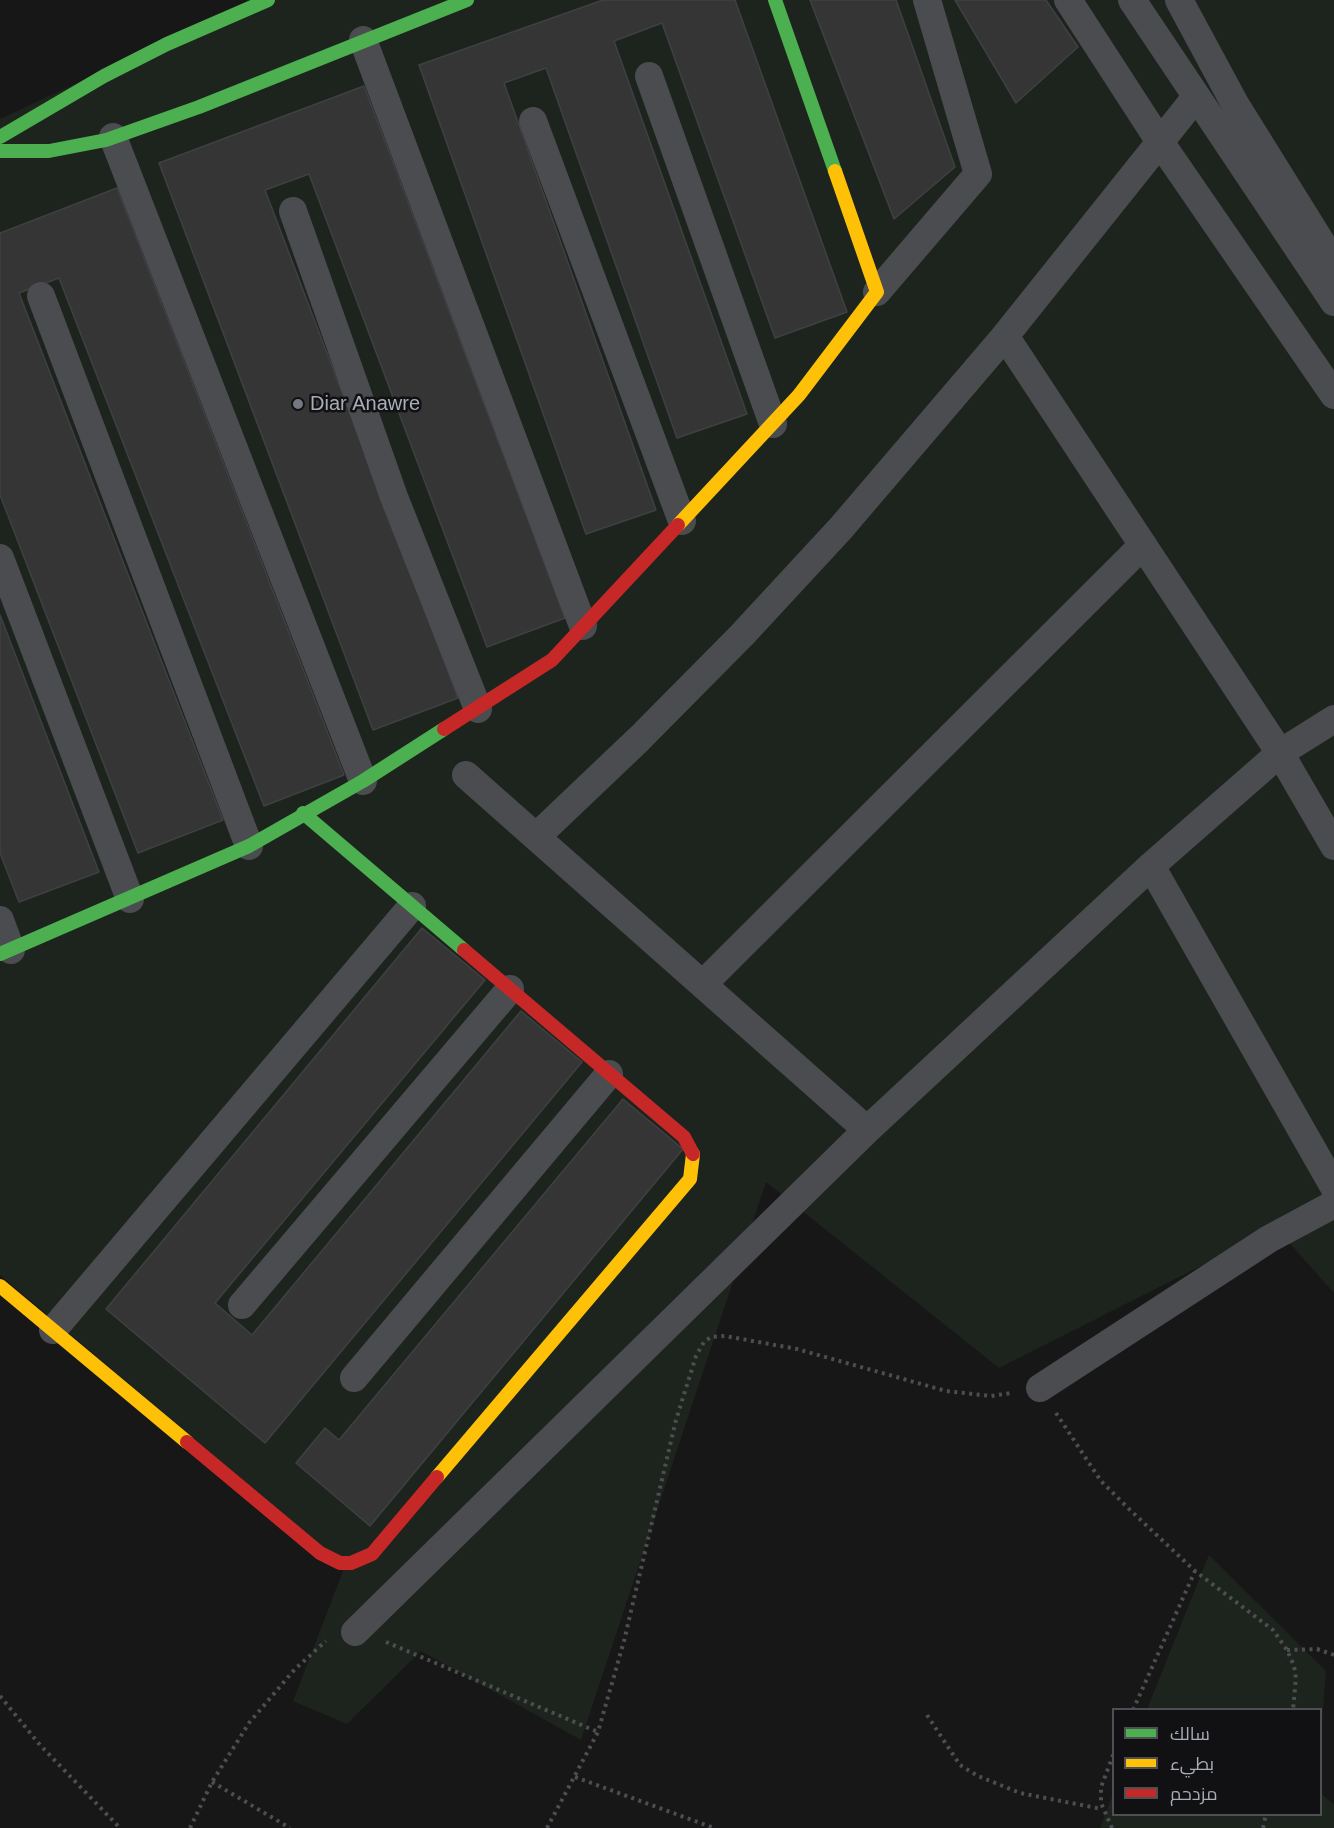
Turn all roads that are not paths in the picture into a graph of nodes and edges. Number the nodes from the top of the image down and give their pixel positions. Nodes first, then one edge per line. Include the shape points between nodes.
1 (267, 0) edge
2 (467, 0) edge
3 (776, 0) edge
4 (927, 0) edge
5 (1068, 0) edge
6 (1132, 0) edge
7 (1179, 0) edge
8 (363, 39) junction
9 (649, 76) dead end
10 (1196, 97) junction
11 (533, 121) dead end
12 (0, 137) edge
13 (113, 137) junction
14 (1160, 142) junction
15 (0, 151) edge
16 (293, 211) dead end
17 (1334, 263) edge
18 (877, 292) junction
19 (41, 296) dead end
20 (1334, 303) edge
21 (1005, 336) junction
22 (1334, 395) edge
23 (773, 424) junction
24 (682, 521) junction
25 (1143, 545) junction
26 (0, 558) edge
27 (583, 626) junction
28 (478, 710) junction
29 (1334, 719) edge
30 (1280, 753) junction
31 (466, 775) dead end
32 (363, 781) junction
33 (303, 813) junction
34 (536, 837) junction
35 (249, 846) junction
36 (1334, 846) edge
37 (1151, 866) junction
38 (130, 899) junction
39 (412, 906) junction
40 (0, 920) edge
41 (6, 952) edge
42 (703, 984) junction
43 (510, 989) junction
44 (609, 1074) junction
45 (867, 1130) junction
46 (1334, 1188) edge
47 (1334, 1204) edge
48 (0, 1286) edge
49 (242, 1305) dead end
50 (53, 1330) junction
51 (354, 1378) dead end
52 (1040, 1388) road end
53 (355, 1632) road end

1 - 12 street via 104,76
2 - 8 street
3 - 18 street
4 - 18 street via 978,174
5 - 14 street
6 - 10 street
7 - 17 street via 1236,104
8 - 13 street
8 - 27 street
9 - 23 street
10 - 14 street
10 - 20 street
11 - 24 street
13 - 15 street via 49,151
13 - 32 street
14 - 21 street
14 - 22 street
16 - 28 street via 394,497
18 - 23 street
19 - 35 street
21 - 25 street
21 - 34 street via 841,528 742,635
23 - 24 street
24 - 27 street
25 - 30 street
25 - 42 street
26 - 38 street
27 - 28 street via 552,660
28 - 32 street
29 - 30 street
30 - 36 street
30 - 37 street
31 - 34 street
32 - 33 street
33 - 35 street
33 - 39 street
34 - 42 street
35 - 38 street
37 - 45 street
37 - 46 street
38 - 41 street
39 - 43 street
39 - 50 street
40 - 41 street
42 - 45 street
43 - 44 street
43 - 49 street
44 - 50 street via 684,1137 694,1159 690,1179 372,1554 362,1560 340,1563 320,1553
44 - 51 street
45 - 53 street
47 - 52 street via 1269,1239
48 - 50 street

